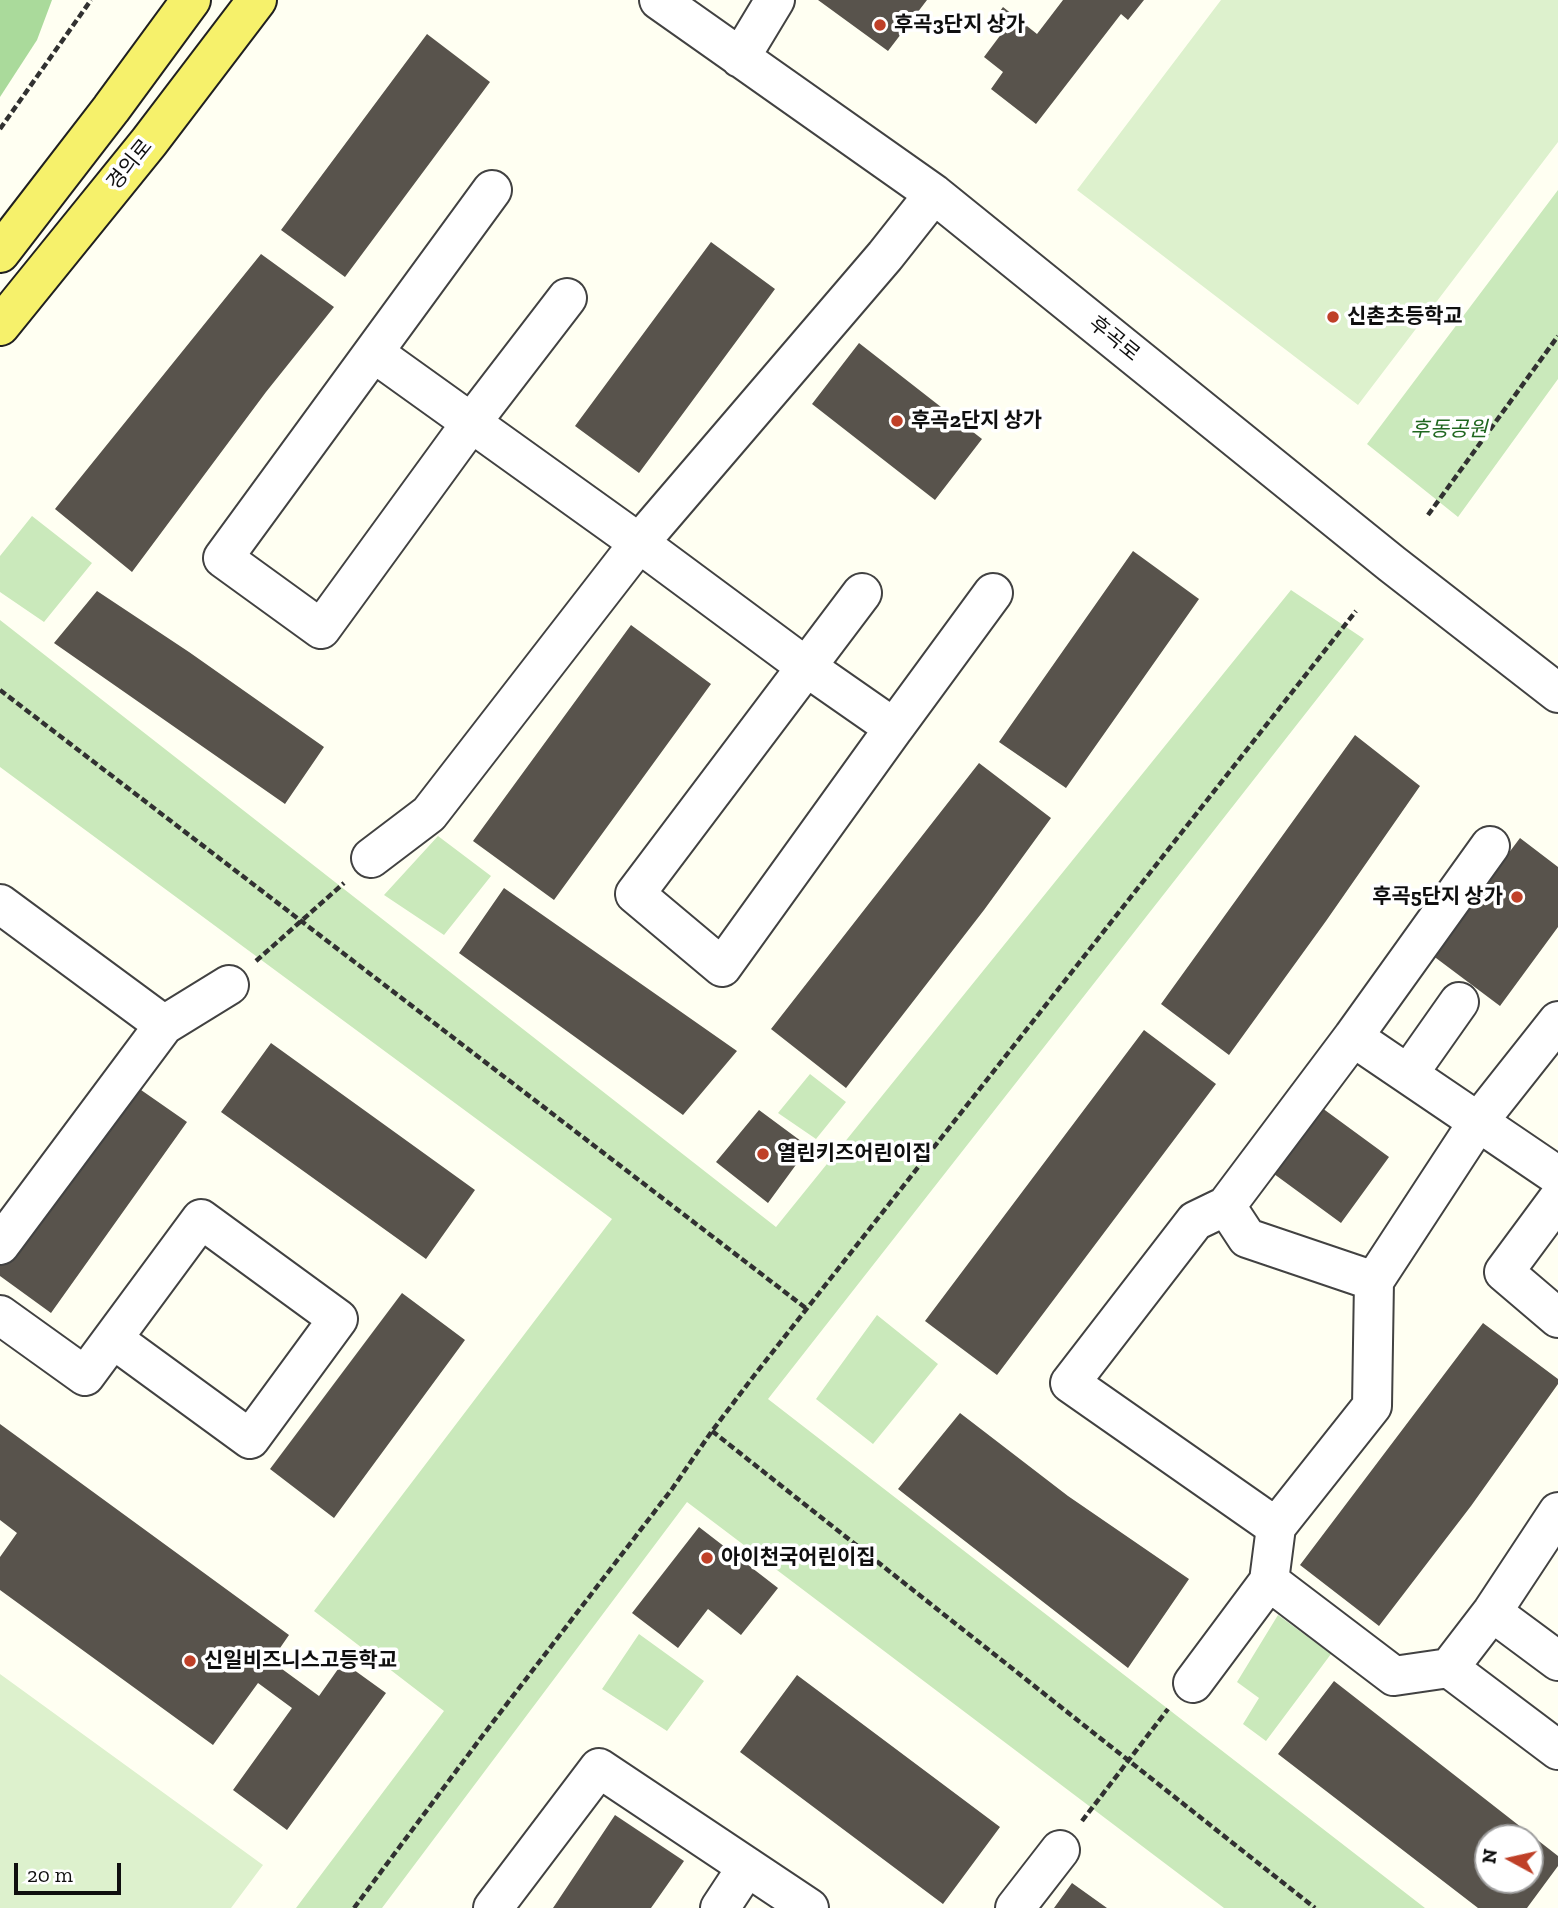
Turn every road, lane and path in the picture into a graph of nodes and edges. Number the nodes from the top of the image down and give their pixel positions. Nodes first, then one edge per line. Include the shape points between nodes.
1 (91, 0) edge
2 (191, 0) edge
3 (257, 0) edge
4 (659, 0) edge
5 (775, 0) edge
6 (740, 58) junction
7 (0, 129) edge
8 (492, 190) dead end
9 (934, 194) junction
10 (0, 253) edge
11 (567, 298) dead end
12 (0, 326) edge
13 (1558, 336) edge
14 (374, 353) junction
15 (471, 424) junction
16 (1428, 515) dead end
17 (639, 543) junction
18 (862, 593) dead end
19 (993, 593) dead end
20 (1356, 611) dead end
21 (805, 666) junction
22 (0, 690) edge
23 (1558, 694) edge
24 (894, 728) junction
25 (1490, 846) dead end
26 (371, 858) joint
27 (0, 904) edge
28 (300, 921) junction
29 (229, 985) joint
30 (1459, 1002) dead end
31 (1558, 1021) edge
32 (164, 1025) junction
33 (1353, 1037) junction
34 (1409, 1073) junction
35 (1478, 1122) junction
36 (1558, 1176) edge
37 (1558, 1199) edge
38 (1226, 1206) junction
39 (11, 1207) edge
40 (0, 1245) edge
41 (1374, 1282) junction
42 (807, 1309) junction
43 (0, 1315) edge
44 (1558, 1318) edge
45 (113, 1339) junction
46 (712, 1431) junction
47 (1558, 1512) edge
48 (1276, 1527) junction
49 (1269, 1581) junction
50 (1492, 1612) junction
51 (1558, 1661) edge
52 (1449, 1668) junction
53 (1193, 1683) joint
54 (1558, 1750) edge
55 (1129, 1761) junction
56 (1060, 1850) joint
57 (747, 1867) junction
58 (354, 1908) edge
59 (493, 1908) edge
60 (720, 1908) edge
61 (809, 1908) edge
62 (1015, 1908) edge
63 (1315, 1908) edge

1 - 7 path
2 - 10 main road
3 - 12 main road, 경의로
4 - 6 street, 후곡로
5 - 6 street
6 - 9 street, 후곡로
8 - 14 street
9 - 17 street
9 - 23 street, 후곡로
11 - 15 street
13 - 16 path
14 - 15 street
14 - 15 street via 223,558 320,628
15 - 17 street
17 - 21 street
17 - 26 street via 429,814
18 - 21 street
19 - 24 street
20 - 42 path
21 - 24 street
21 - 24 street via 635,894 722,967
22 - 28 path
25 - 33 street
26 - 28 path
27 - 32 street
28 - 29 path
28 - 42 path
29 - 32 street
30 - 34 street
31 - 35 street
32 - 39 street
33 - 34 street
33 - 38 street
34 - 35 street
35 - 36 street
35 - 41 street
37 - 44 street via 1504,1272
38 - 41 street via 1247,1238
38 - 48 street via 1195,1222 1070,1383
39 - 40 street
41 - 48 street via 1372,1406
42 - 46 path
43 - 45 street via 85,1376
45 - 45 street via 201,1219 338,1319 250,1439
46 - 55 path
46 - 58 path
47 - 50 street
48 - 49 street
49 - 52 street via 1394,1676
49 - 53 street
50 - 51 street
50 - 52 street
52 - 54 street
53 - 55 path
55 - 56 path
55 - 63 path
56 - 62 street
57 - 59 street via 599,1768
57 - 60 street
57 - 61 street

